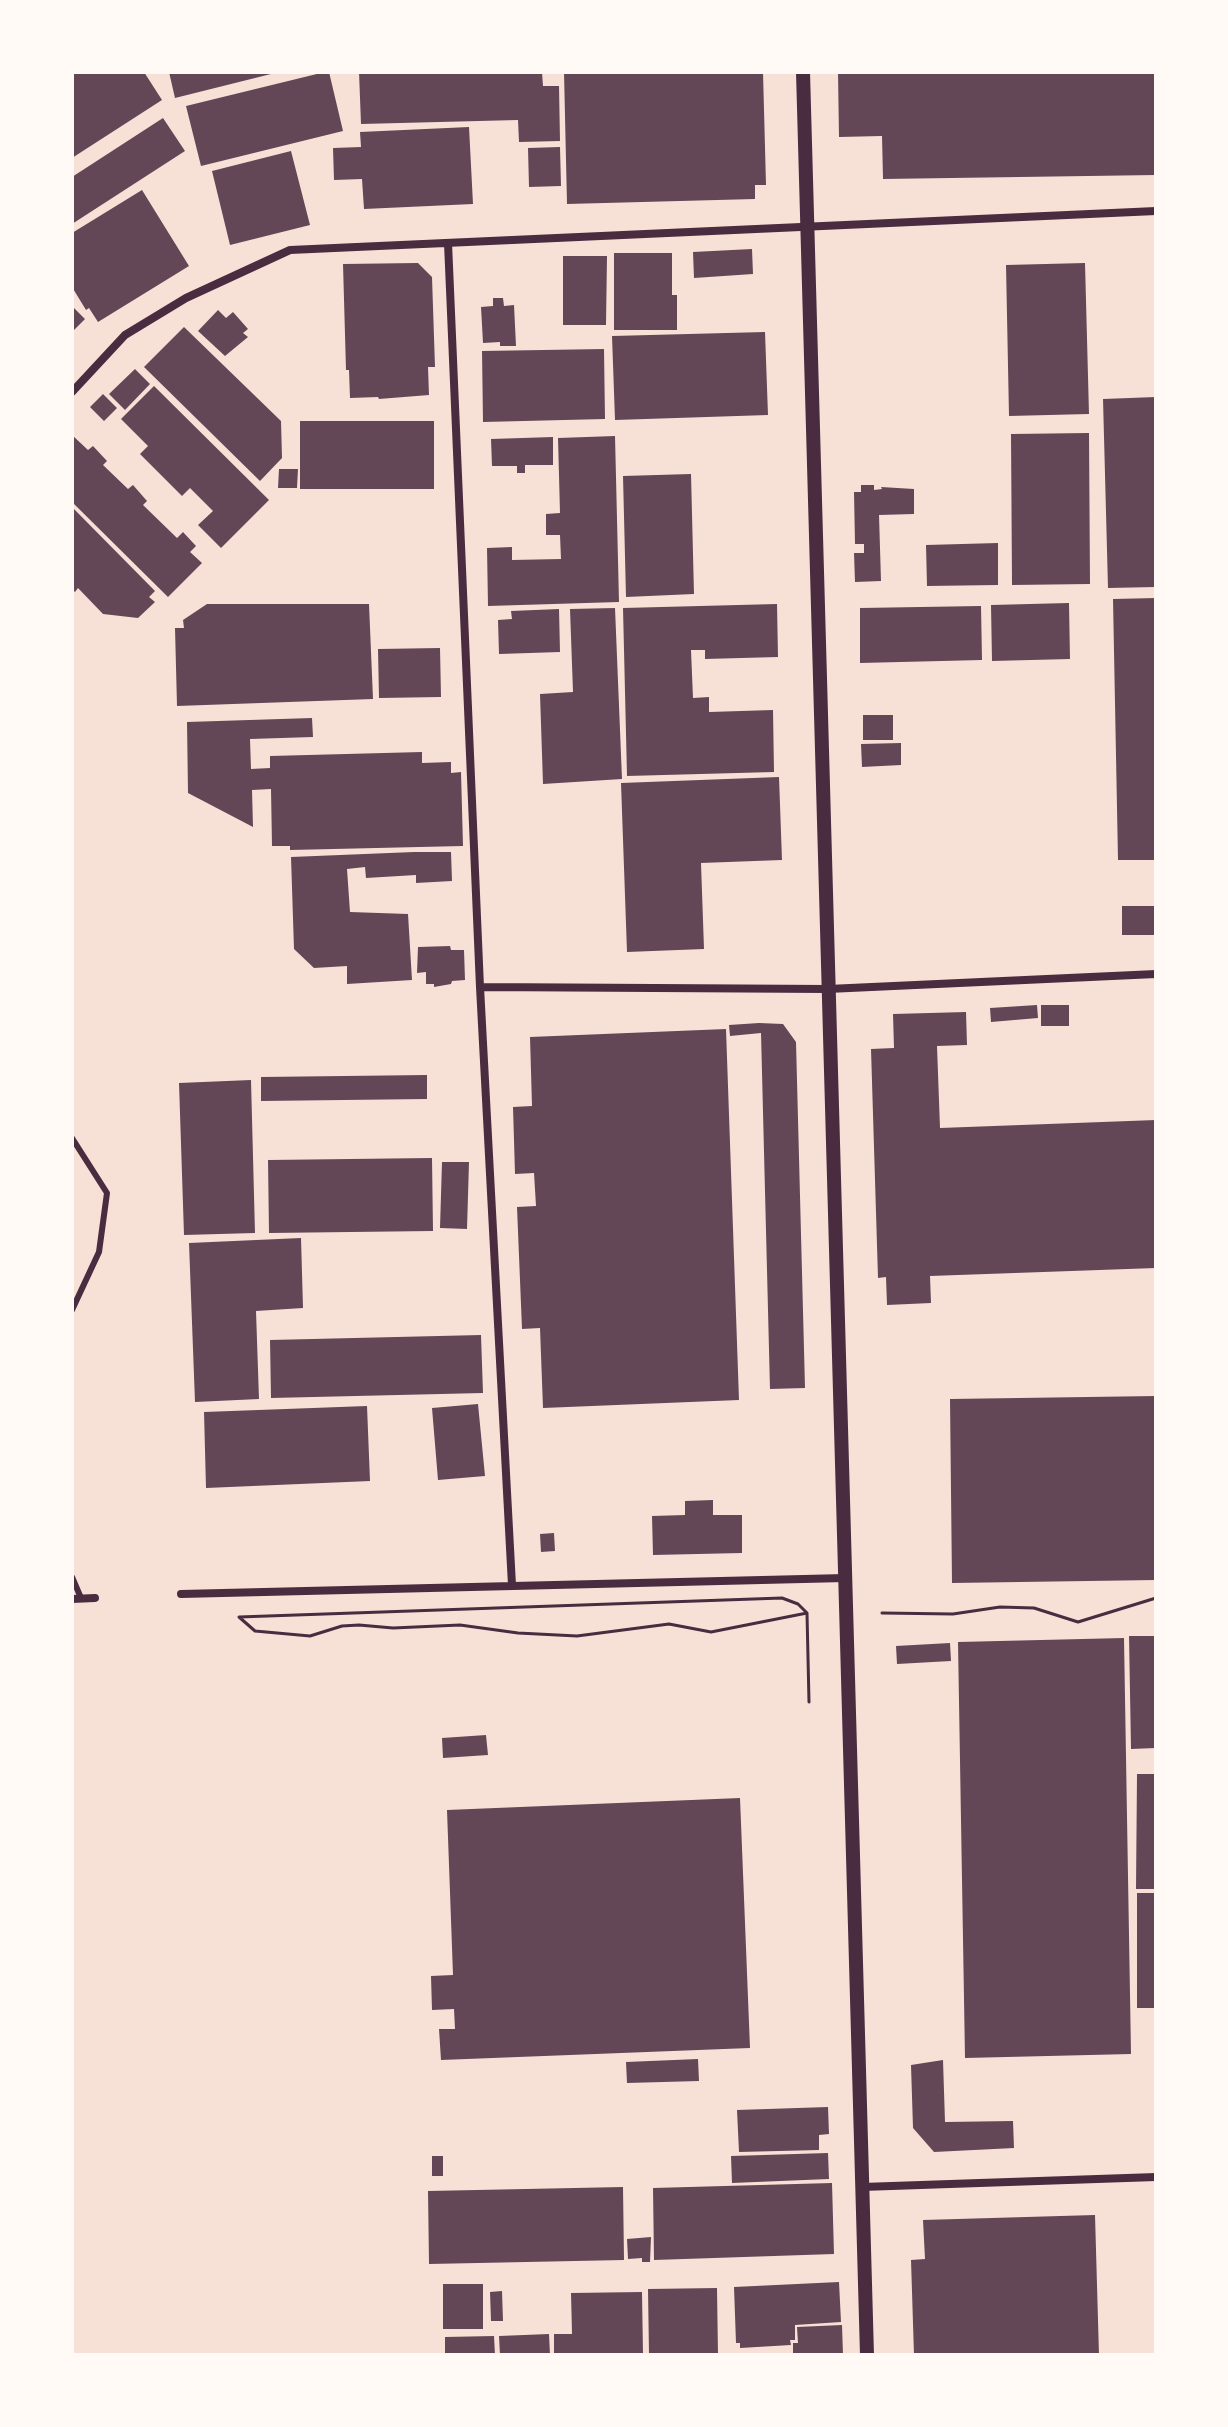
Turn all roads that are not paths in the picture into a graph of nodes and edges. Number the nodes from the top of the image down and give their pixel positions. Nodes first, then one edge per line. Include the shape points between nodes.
1 (803, 72) edge
2 (1156, 211) edge
3 (807, 226) junction
4 (448, 243) junction
5 (72, 392) edge
6 (1156, 974) edge
7 (480, 987) junction
8 (828, 989) junction
9 (72, 1138) edge
10 (72, 1310) edge
11 (72, 1577) edge
12 (845, 1578) junction
13 (512, 1585) junction
14 (181, 1594) dead end
15 (95, 1598) dead end
16 (76, 1599) edge
17 (1156, 2177) edge
18 (862, 2187) junction
19 (867, 2355) edge

1 - 3 street
2 - 3 street
3 - 4 street
3 - 8 street
4 - 5 street via 290,250 186,298 125,335
4 - 7 street
6 - 8 street
7 - 8 street
7 - 13 street
8 - 12 street
9 - 10 lane via 107,1193 99,1252
11 - 16 lane
12 - 13 street
12 - 18 street
13 - 14 street
15 - 16 street
17 - 18 street
18 - 19 street

